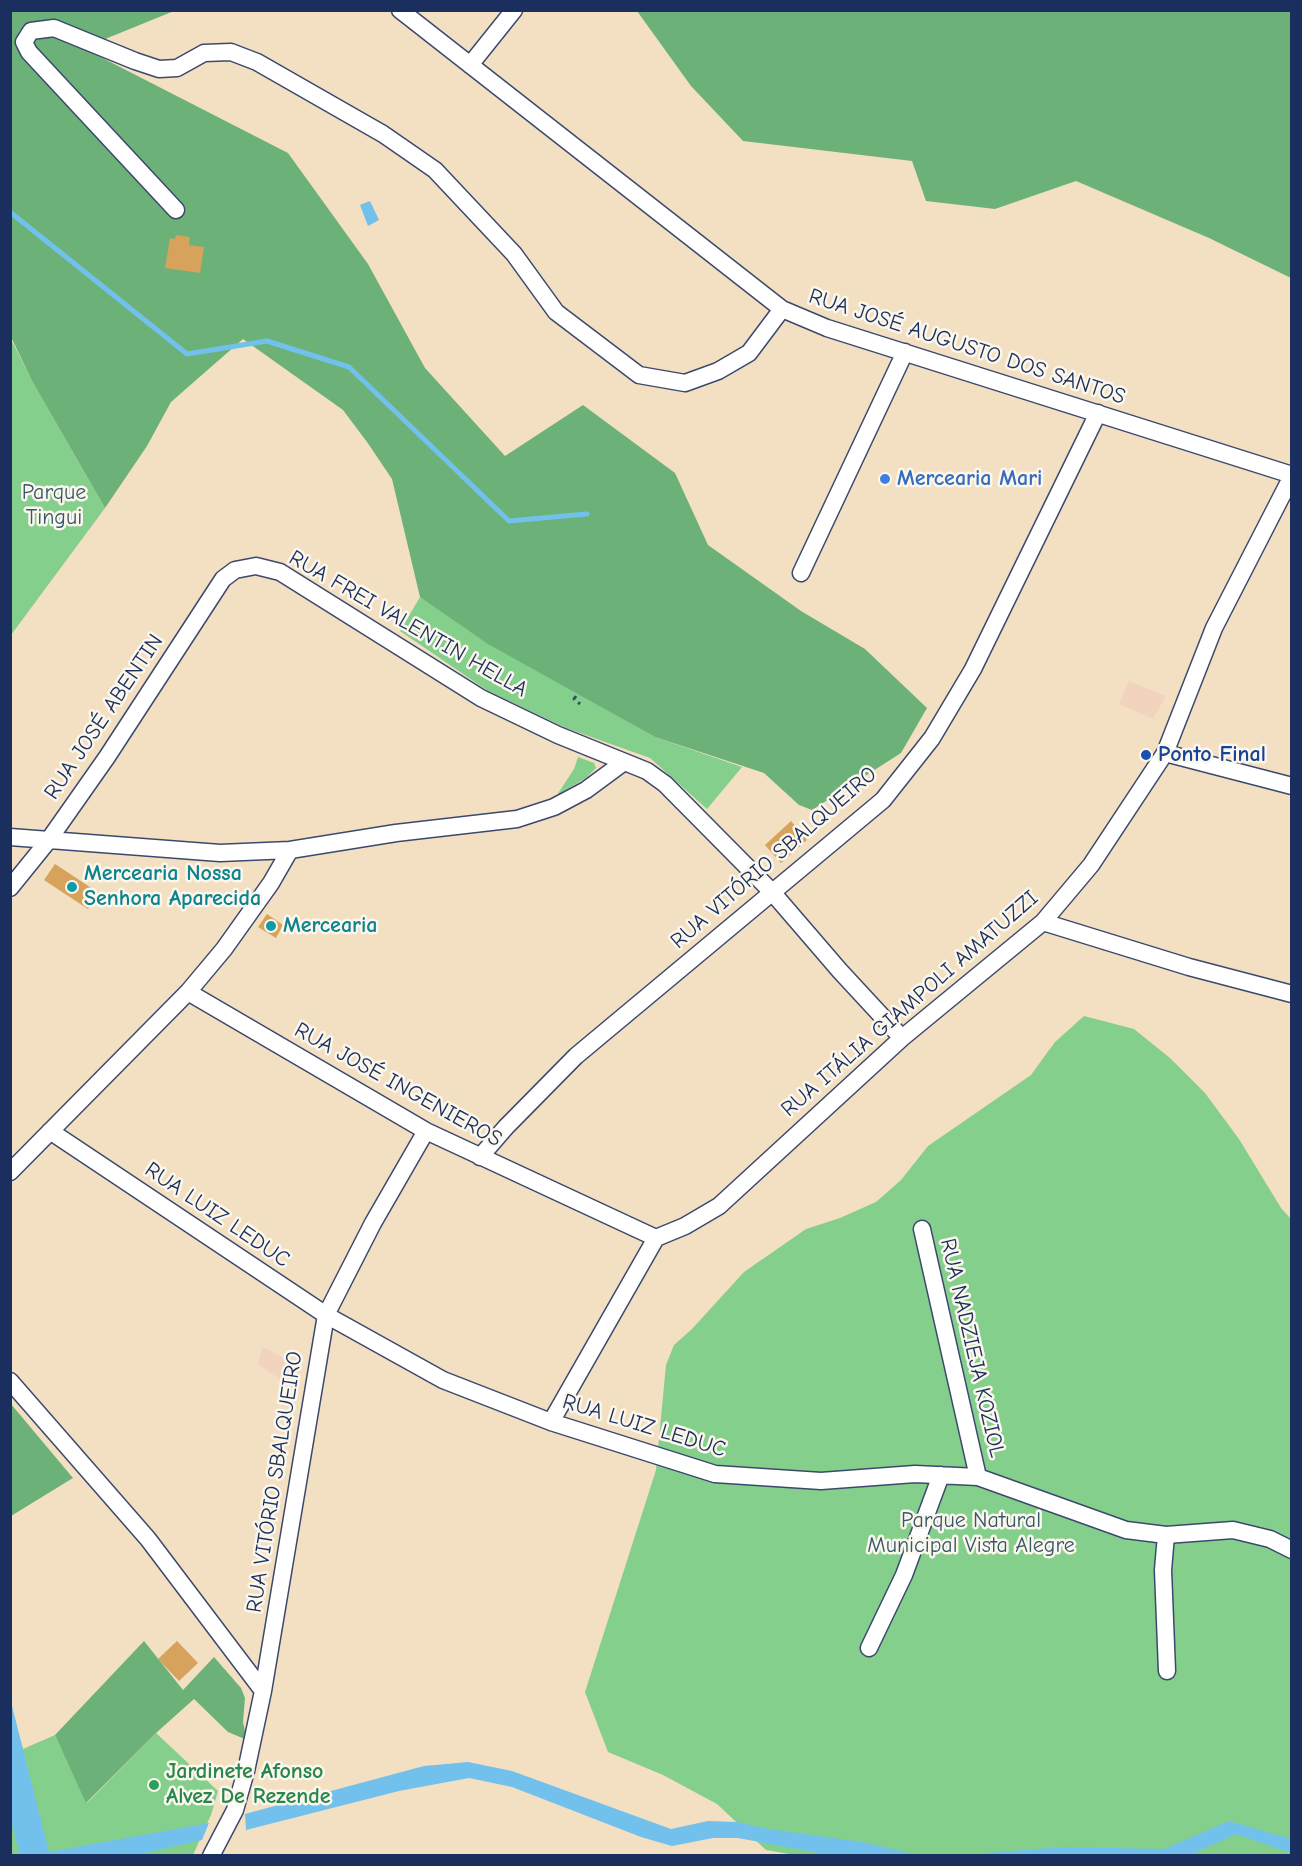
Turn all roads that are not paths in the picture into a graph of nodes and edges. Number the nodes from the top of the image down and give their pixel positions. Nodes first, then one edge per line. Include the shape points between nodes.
1 (400, 10) edge
2 (514, 10) edge
3 (470, 65) junction
4 (176, 210) dead end
5 (782, 309) junction
6 (905, 352) junction
7 (1098, 413) junction
8 (1292, 476) edge
9 (235, 570) joint
10 (801, 573) dead end
11 (1165, 753) junction
12 (624, 762) junction
13 (1292, 786) edge
14 (10, 837) edge
15 (48, 841) junction
16 (290, 850) junction
17 (10, 888) edge
18 (772, 892) junction
19 (1043, 922) junction
20 (188, 992) junction
21 (1292, 994) edge
22 (902, 1038) junction
23 (50, 1131) junction
24 (426, 1131) junction
25 (480, 1157) junction
26 (10, 1172) edge
27 (922, 1229) dead end
28 (656, 1238) junction
29 (326, 1315) junction
30 (10, 1381) edge
31 (551, 1422) junction
32 (941, 1475) junction
33 (978, 1477) junction
34 (1166, 1535) junction
35 (1292, 1550) edge
36 (869, 1648) dead end
37 (1167, 1671) dead end
38 (263, 1691) junction
39 (211, 1856) edge

1 - 3 street, RUA JOSÉ AUGUSTO DOS SANTOS
2 - 3 street
3 - 5 street, RUA JOSÉ AUGUSTO DOS SANTOS
4 - 5 street via 29,52 24,42 31,31 54,28 159,69 177,68 204,53 231,52 257,62 383,134 435,170 514,254 556,312 639,375 685,383 718,371 748,353
5 - 6 street, RUA JOSÉ AUGUSTO DOS SANTOS via 827,328
6 - 7 street, RUA JOSÉ AUGUSTO DOS SANTOS
6 - 10 street
7 - 8 street, RUA JOSÉ AUGUSTO DOS SANTOS
7 - 18 street, RUA VITÓRIO SBALQUEIRO via 972,669 932,738 883,800
8 - 11 street, RUA ITÁLIA GIAMPOLI AMATUZZI via 1214,628
9 - 12 street, RUA FREI VALENTIN HELLA via 256,566 280,572 481,698
9 - 15 street, RUA JOSÉ ABENTIN via 223,579
11 - 13 street
11 - 19 street, RUA ITÁLIA GIAMPOLI AMATUZZI via 1091,865
12 - 16 street via 586,790 554,807 517,819
12 - 18 street, RUA FREI VALENTIN HELLA via 665,784
14 - 15 street
15 - 16 street via 220,853
15 - 17 street, RUA JOSÉ ABENTIN
16 - 20 street via 224,950
18 - 22 street, RUA FREI VALENTIN HELLA
18 - 25 street, RUA VITÓRIO SBALQUEIRO via 576,1056
19 - 21 street
19 - 22 street, RUA ITÁLIA GIAMPOLI AMATUZZI
20 - 23 street
20 - 24 street, RUA JOSÉ INGENIEROS
22 - 28 street, RUA ITÁLIA GIAMPOLI AMATUZZI via 719,1206
23 - 26 street
23 - 29 street, RUA LUIZ LEDUC
24 - 25 street, RUA JOSÉ INGENIEROS
24 - 29 street, RUA VITÓRIO SBALQUEIRO
25 - 28 street, RUA JOSÉ INGENIEROS
27 - 33 street, RUA NADZIEJA KOZIOL
28 - 31 street
29 - 31 street, RUA LUIZ LEDUC via 443,1380
29 - 38 street, RUA VITÓRIO SBALQUEIRO
30 - 38 street via 148,1539
31 - 32 street, RUA LUIZ LEDUC via 715,1474 821,1481
32 - 33 street, RUA LUIZ LEDUC
32 - 36 street via 904,1575
33 - 34 street, RUA LUIZ LEDUC via 1125,1530
34 - 35 street, RUA LUIZ LEDUC via 1233,1530 1270,1539
34 - 37 street via 1163,1570
38 - 39 street, RUA VITÓRIO SBALQUEIRO via 235,1810

